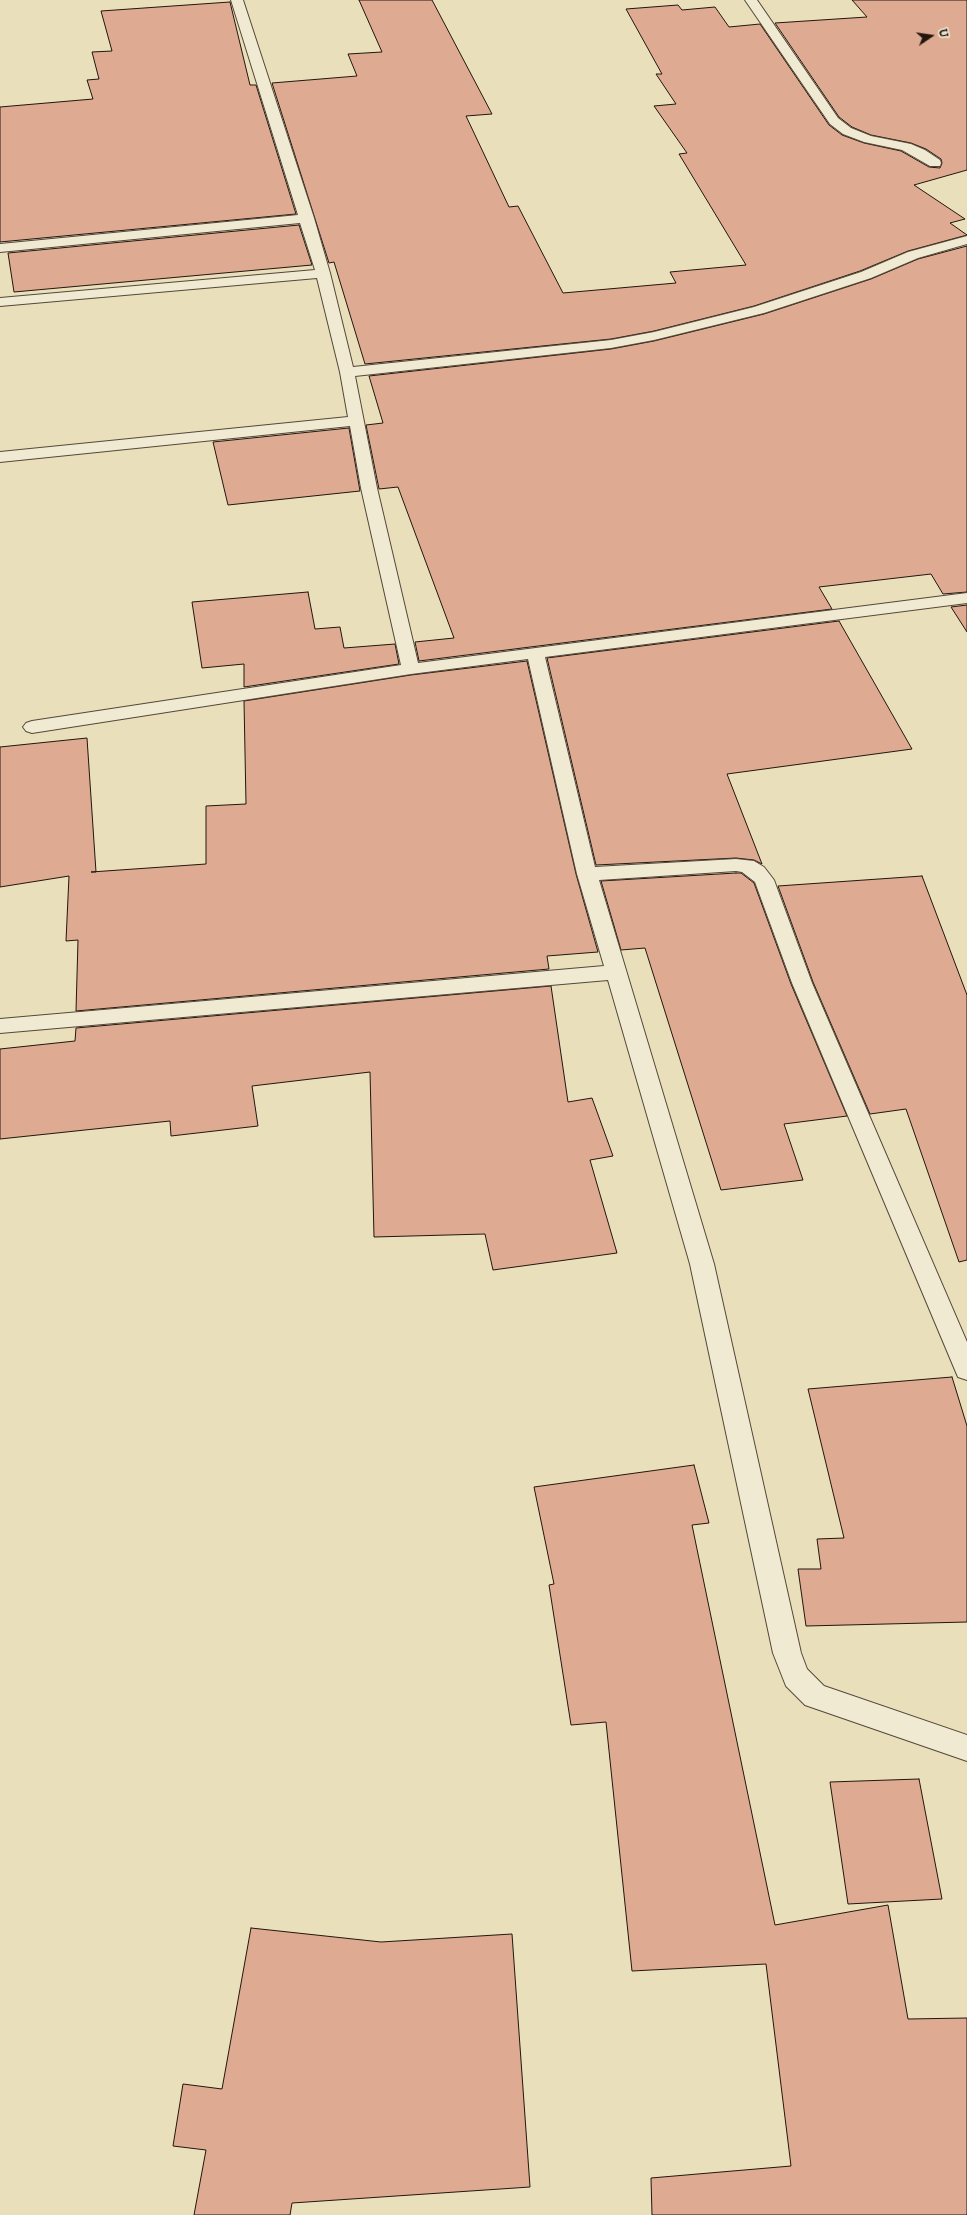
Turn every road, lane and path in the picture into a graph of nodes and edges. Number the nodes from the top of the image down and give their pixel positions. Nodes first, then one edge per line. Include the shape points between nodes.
1 (237, 0) edge
2 (751, 0) edge
3 (935, 163) dead end
4 (307, 218) junction
5 (967, 240) edge
6 (0, 248) edge
7 (323, 273) junction
8 (0, 302) edge
9 (347, 372) junction
10 (356, 421) junction
11 (0, 457) edge
12 (967, 598) edge
13 (535, 654) junction
14 (411, 669) junction
15 (32, 727) dead end
16 (587, 874) junction
17 (617, 972) junction
18 (0, 1026) edge
19 (967, 1370) edge
20 (967, 1748) edge

1 - 4 street
2 - 3 street via 834,121 847,131 868,139 906,147
4 - 6 street
4 - 7 street
5 - 9 street via 913,255 866,275 766,308 654,336 611,344
7 - 8 street
7 - 9 street
9 - 10 street
10 - 11 street
10 - 14 street
12 - 13 street
13 - 14 street
13 - 16 street
14 - 15 street
16 - 17 street
16 - 19 street via 736,865 747,866 764,880 802,983
17 - 18 street
17 - 20 street via 702,1264 788,1653 796,1677 815,1696

